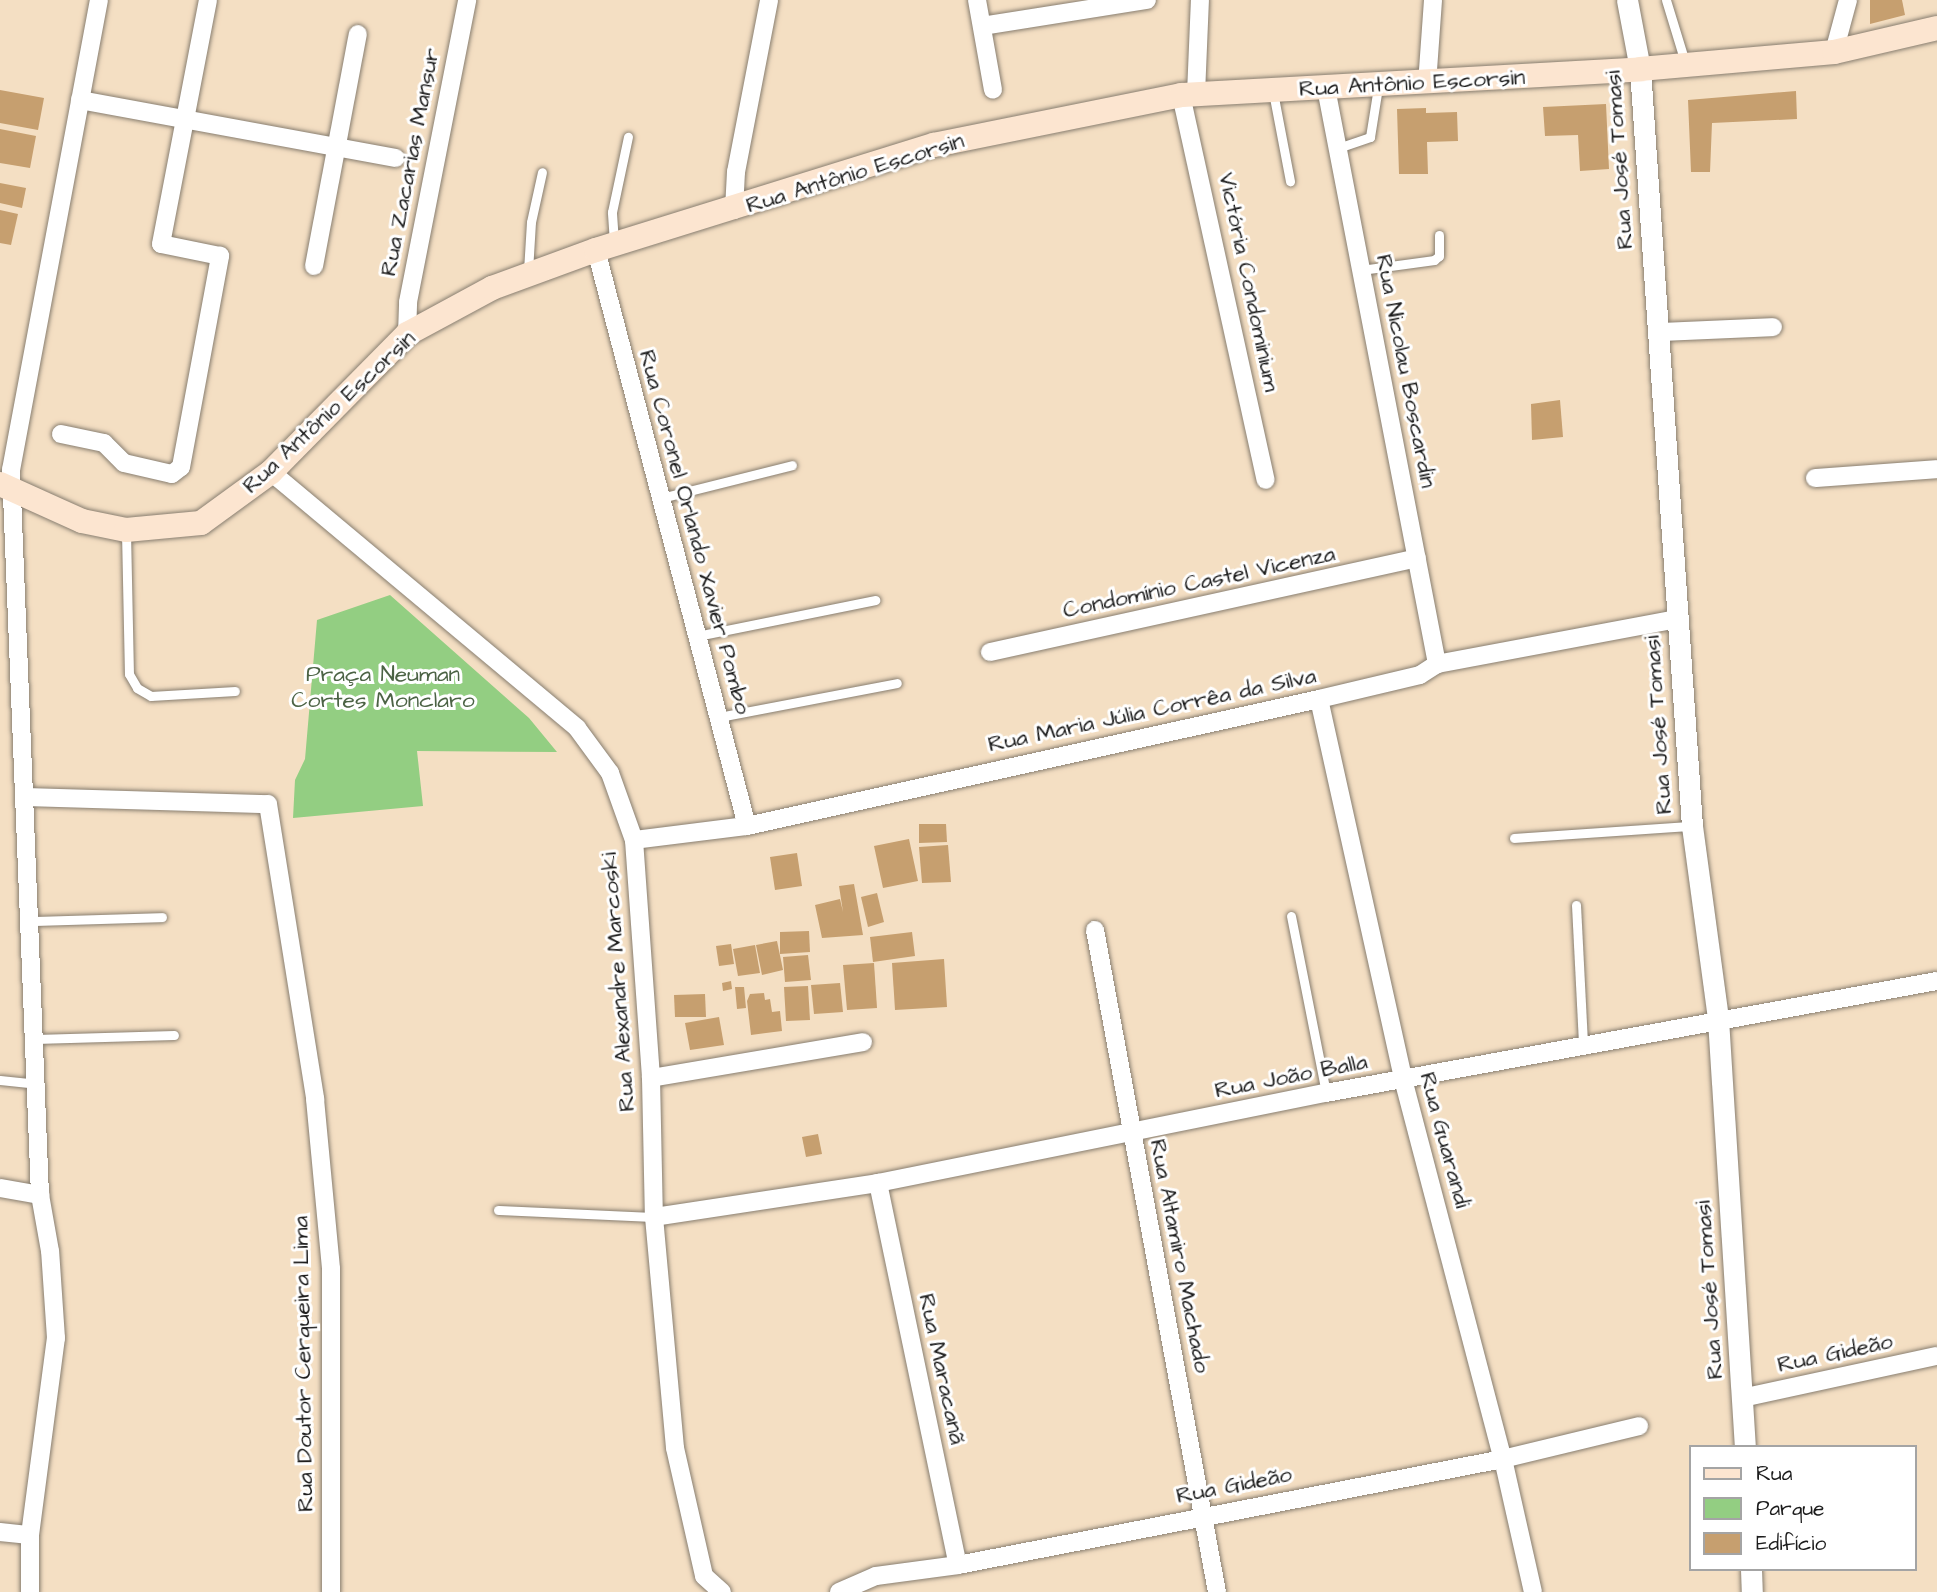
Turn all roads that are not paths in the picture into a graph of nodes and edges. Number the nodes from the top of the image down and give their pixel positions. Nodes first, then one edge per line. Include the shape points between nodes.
1 (99, 0) edge
2 (208, 0) edge
3 (467, 0) edge
4 (769, 0) edge
5 (977, 0) edge
6 (1147, 0) edge
7 (1200, 0) edge
8 (1433, 0) edge
9 (1627, 0) edge
10 (1666, 0) edge
11 (1848, 0) edge
12 (982, 26) junction
13 (1937, 28) edge
14 (358, 34) dead end
15 (1834, 52) junction
16 (1686, 65) junction
17 (1640, 69) junction
18 (1427, 85) junction
19 (1378, 86) junction
20 (1326, 88) junction
21 (993, 90) dead end
22 (1273, 90) junction
23 (1189, 94) junction
24 (80, 100) junction
25 (183, 119) junction
26 (628, 137) dead end
27 (337, 147) junction
28 (1338, 148) junction
29 (396, 158) dead end
30 (542, 172) dead end
31 (1290, 181) dead end
32 (734, 210) junction
33 (1440, 235) dead end
34 (606, 248) junction
35 (314, 266) dead end
36 (1361, 270) junction
37 (528, 275) junction
38 (1773, 327) dead end
39 (1659, 332) junction
40 (407, 334) junction
41 (61, 435) dead end
42 (792, 465) dead end
43 (1937, 468) edge
44 (271, 472) junction
45 (1815, 478) dead end
46 (1266, 480) dead end
47 (6, 487) edge
48 (660, 498) junction
49 (126, 530) junction
50 (1417, 558) junction
51 (875, 600) dead end
52 (1677, 619) junction
53 (697, 636) junction
54 (990, 652) dead end
55 (1437, 664) junction
56 (897, 683) dead end
57 (235, 691) dead end
58 (1319, 699) junction
59 (719, 717) junction
60 (26, 797) junction
61 (747, 826) junction
62 (1692, 826) junction
63 (1514, 838) dead end
64 (634, 840) junction
65 (1576, 905) dead end
66 (1291, 916) dead end
67 (162, 917) dead end
68 (31, 921) junction
69 (1095, 930) dead end
70 (1937, 981) edge
71 (1718, 1020) junction
72 (174, 1035) dead end
73 (35, 1039) junction
74 (863, 1042) dead end
75 (1583, 1045) junction
76 (651, 1077) junction
77 (1403, 1079) junction
78 (0, 1080) edge
79 (36, 1084) junction
80 (1326, 1093) junction
81 (1131, 1134) junction
82 (878, 1183) junction
83 (0, 1188) edge
84 (40, 1195) junction
85 (498, 1210) dead end
86 (654, 1217) junction
87 (1937, 1356) edge
88 (1742, 1398) junction
89 (1639, 1426) dead end
90 (1745, 1445) edge
91 (1503, 1459) junction
92 (1204, 1515) junction
93 (0, 1532) edge
94 (30, 1535) junction
95 (958, 1565) junction
96 (1751, 1571) edge
97 (30, 1592) edge
98 (331, 1592) edge
99 (722, 1592) edge
100 (839, 1592) edge
101 (1217, 1592) edge
102 (1533, 1592) edge
103 (1752, 1592) edge

1 - 24 street
2 - 25 street
3 - 40 street, Rua Zacarias Mansur via 408,302
4 - 32 street via 736,172
5 - 12 street
6 - 12 street
7 - 23 street, Victória Condominium
8 - 18 street
9 - 17 street, Rua José Tomasi
10 - 16 lane
11 - 15 street
12 - 21 street
13 - 15 main road, Rua Antônio Escorsin
14 - 27 street
15 - 16 main road, Rua Antônio Escorsin
16 - 17 main road, Rua Antônio Escorsin
17 - 18 main road, Rua Antônio Escorsin
17 - 39 street, Rua José Tomasi
18 - 19 main road, Rua Antônio Escorsin
19 - 20 main road, Rua Antônio Escorsin
19 - 28 lane via 1370,137
20 - 22 main road, Rua Antônio Escorsin
20 - 28 street, Rua Nicolau Boscardin
22 - 23 main road, Rua Antônio Escorsin
22 - 31 lane
23 - 32 main road, Rua Antônio Escorsin via 934,145
23 - 46 street, Victória Condominium
24 - 25 street
24 - 47 street
25 - 27 street
25 - 41 street via 161,244 220,256 180,467 172,474 124,463 104,443
26 - 34 lane
27 - 29 street
27 - 35 street
28 - 36 street, Rua Nicolau Boscardin
30 - 37 lane via 531,222
32 - 34 main road, Rua Antônio Escorsin
33 - 36 lane via 1439,256 1434,260
34 - 37 main road, Rua Antônio Escorsin
34 - 48 street, Rua Coronel Orlando Xavier Pombo
36 - 50 street, Rua Nicolau Boscardin
37 - 40 main road, Rua Antônio Escorsin via 492,288
38 - 39 street
39 - 52 street, Rua José Tomasi
40 - 44 main road, Rua Antônio Escorsin
42 - 48 lane
43 - 45 street
44 - 49 main road, Rua Antônio Escorsin via 201,523
44 - 64 street, Rua Alexandre Marcoski via 577,728 610,773
47 - 49 main road, Rua Antônio Escorsin via 82,521
47 - 60 street
48 - 53 street, Rua Coronel Orlando Xavier Pombo
49 - 57 lane via 129,674 137,688 151,696
50 - 54 street, Condomínio Castel Vicenza
50 - 55 street, Rua Nicolau Boscardin
51 - 53 lane
52 - 55 street, Rua Maria Júlia Corrêa da Silva
52 - 62 street, Rua José Tomasi
53 - 59 street, Rua Coronel Orlando Xavier Pombo
55 - 58 street, Rua Maria Júlia Corrêa da Silva via 1420,675
56 - 59 lane
58 - 61 street, Rua Maria Júlia Corrêa da Silva
58 - 77 street, Rua Guarandi
59 - 61 street, Rua Coronel Orlando Xavier Pombo
60 - 68 street
60 - 98 street, Rua Doutor Cerqueira Lima via 268,804 315,1100 331,1269
61 - 64 street, Rua Maria Júlia Corrêa da Silva
62 - 63 lane
62 - 71 street, Rua José Tomasi
64 - 76 street, Rua Alexandre Marcoski
65 - 75 lane
66 - 80 lane
67 - 68 lane
68 - 73 street
69 - 81 street, Rua Altamiro Machado
70 - 71 street, Rua João Balla
71 - 75 street, Rua João Balla
71 - 88 street, Rua José Tomasi
72 - 73 lane
73 - 79 street
74 - 76 street
75 - 77 street, Rua João Balla
76 - 86 street, Rua Alexandre Marcoski
77 - 80 street, Rua João Balla
77 - 91 street, Rua Guarandi
78 - 79 lane
79 - 84 street
80 - 81 street, Rua João Balla
81 - 82 street, Rua João Balla
81 - 92 street, Rua Altamiro Machado
82 - 86 street, Rua João Balla
82 - 95 street, Rua Maracanã
83 - 84 street
84 - 94 street via 50,1251 56,1338
85 - 86 lane
86 - 99 street, Rua Alexandre Marcoski via 675,1448 704,1576
87 - 88 street, Rua Gideão
88 - 90 street, Rua José Tomasi
89 - 91 street, Rua Gideão
91 - 92 street, Rua Gideão
91 - 102 street, Rua Guarandi
92 - 95 street, Rua Gideão
92 - 101 street, Rua Altamiro Machado
93 - 94 street
94 - 97 street
95 - 100 street, Rua Gideão via 876,1576
96 - 103 street

